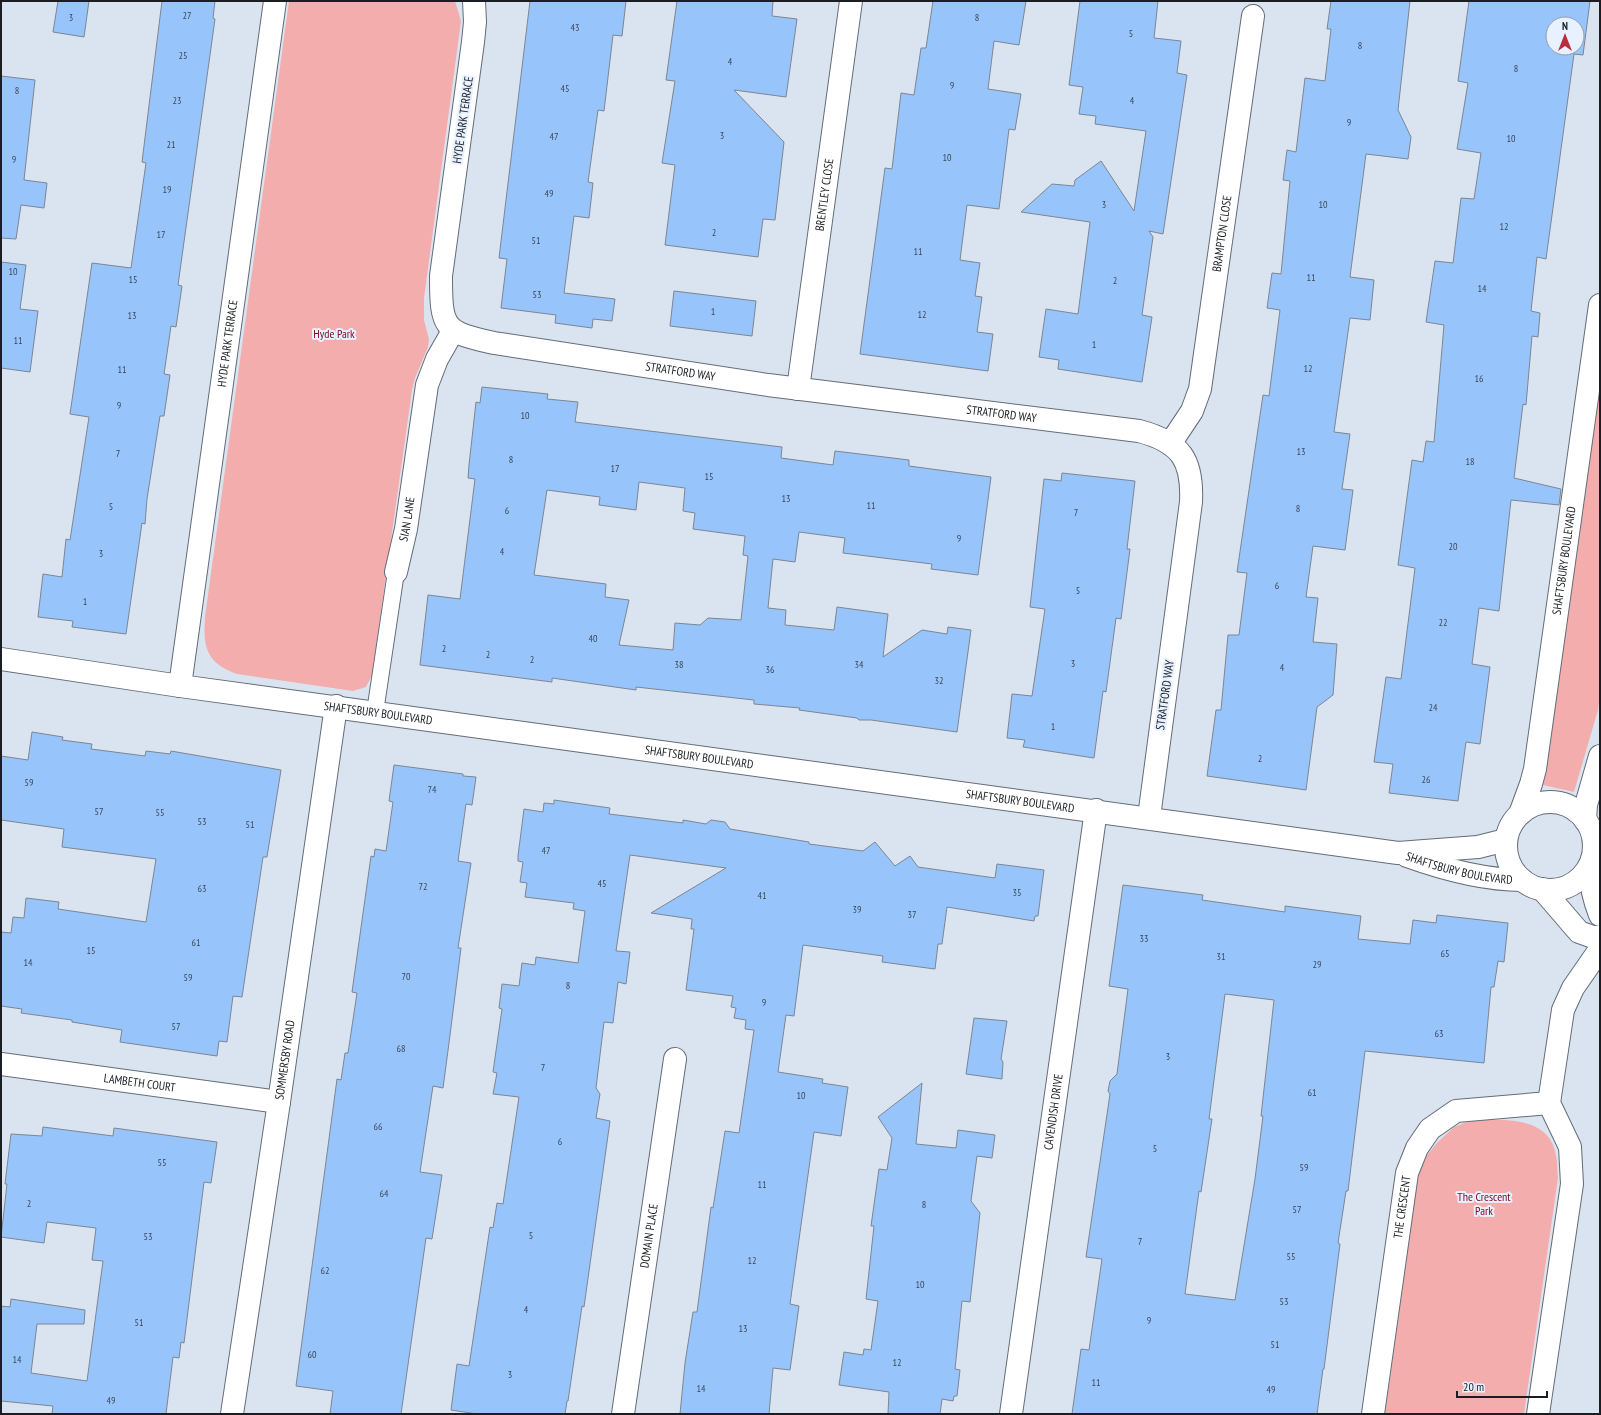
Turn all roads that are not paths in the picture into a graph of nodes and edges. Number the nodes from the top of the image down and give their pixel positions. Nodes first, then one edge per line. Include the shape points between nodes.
1 (275, 1) edge
2 (474, 1) edge
3 (851, 1) edge
4 (1253, 16) dead end
5 (1600, 305) edge
6 (453, 331) junction
7 (798, 389) junction
8 (1170, 444) junction
9 (396, 572) joint
10 (1, 659) edge
11 (180, 686) junction
12 (336, 706) junction
13 (376, 712) junction
14 (1600, 756) edge
15 (1096, 810) junction
16 (1520, 814) junction
17 (1149, 817) junction
18 (1585, 820) junction
19 (1506, 840) junction
20 (1398, 853) junction
21 (1592, 860) junction
22 (1522, 880) junction
23 (1542, 889) junction
24 (1600, 914) edge
25 (1600, 937) edge
26 (1600, 949) edge
27 (675, 1059) dead end
28 (1, 1064) edge
29 (279, 1102) junction
30 (1549, 1103) junction
31 (232, 1414) edge
32 (623, 1414) edge
33 (1011, 1414) edge
34 (1373, 1414) edge
35 (1538, 1414) edge

1 - 11 street, HYDE PARK TERRACE
2 - 6 street, HYDE PARK TERRACE via 473,42 441,276 443,311 446,322
3 - 7 street, BRENTLEY CLOSE
4 - 8 street, BRAMPTON CLOSE via 1200,389 1192,411
5 - 16 street, SHAFTSBURY BOULEVARD via 1534,769
6 - 7 street, STRATFORD WAY via 494,343
6 - 9 street, SIAN LANE via 437,359 427,385 406,529
7 - 8 street, STRATFORD WAY via 1138,431
8 - 17 street, STRATFORD WAY via 1178,451 1190,471 1191,502
9 - 13 lane, SIAN LANE
10 - 11 street, SHAFTSBURY BOULEVARD
11 - 12 street, SHAFTSBURY BOULEVARD
12 - 13 street, SHAFTSBURY BOULEVARD
12 - 29 street, SOMMERSBY ROAD
13 - 15 street, SHAFTSBURY BOULEVARD
14 - 18 street via 1586,806
15 - 17 street, SHAFTSBURY BOULEVARD
15 - 33 street, CAVENDISH DRIVE
16 - 18 street via 1537,804 1556,803 1574,810
16 - 19 street via 1512,824
17 - 20 street, SHAFTSBURY BOULEVARD
18 - 21 street via 1594,843
19 - 20 street, SHAFTSBURY BOULEVARD via 1478,847
19 - 22 street via 1509,863
20 - 22 street, SHAFTSBURY BOULEVARD via 1443,868 1503,880
21 - 23 street via 1585,873 1570,885 1556,890
21 - 24 street via 1589,872
22 - 23 street
23 - 25 street via 1579,932
26 - 30 street via 1574,988 1563,1010
27 - 32 street, DOMAIN PLACE
28 - 29 street, LAMBETH COURT
29 - 31 street, SOMMERSBY ROAD
30 - 34 street, THE CRESCENT via 1456,1111 1430,1129 1417,1148 1407,1173
30 - 35 street via 1570,1147 1572,1184

